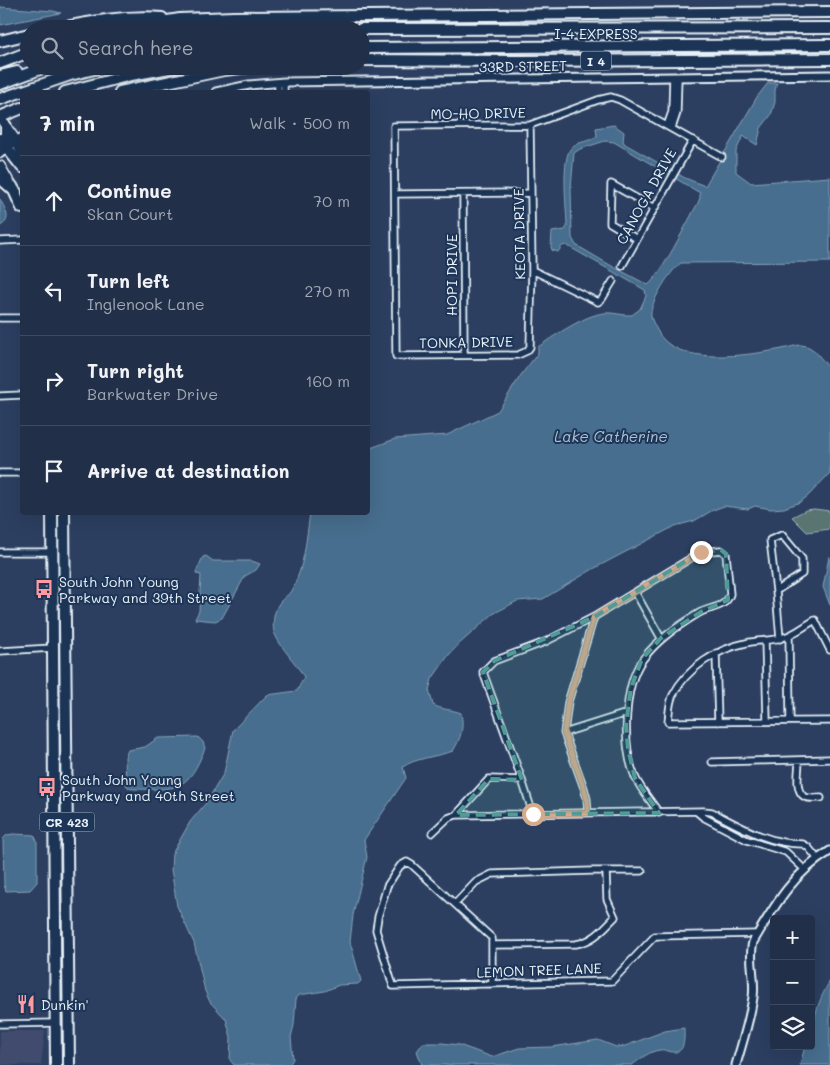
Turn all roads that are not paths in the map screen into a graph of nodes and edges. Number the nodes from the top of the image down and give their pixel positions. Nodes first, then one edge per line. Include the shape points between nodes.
1 (830, 12) edge
2 (180, 19) junction
3 (106, 20) edge
4 (174, 20) edge
5 (830, 28) edge
6 (370, 29) edge
7 (20, 36) edge
8 (0, 40) edge
9 (830, 45) edge
10 (370, 48) edge
11 (20, 55) edge
12 (830, 59) edge
13 (370, 60) edge
14 (0, 62) edge
15 (20, 71) edge
16 (24, 75) edge
17 (70, 75) edge
18 (131, 75) edge
19 (200, 75) edge
20 (830, 75) edge
21 (0, 76) edge
22 (676, 77) junction
23 (281, 82) junction
24 (0, 84) edge
25 (26, 90) edge
26 (73, 90) edge
27 (129, 90) edge
28 (225, 90) edge
29 (279, 90) edge
30 (283, 90) edge
31 (20, 92) edge
32 (2, 98) edge
33 (19, 109) edge
34 (2, 120) edge
35 (530, 125) junction
36 (670, 127) junction
37 (693, 140) junction
38 (20, 141) edge
39 (1, 145) edge
40 (722, 157) dead end
41 (20, 165) edge
42 (0, 166) edge
43 (4, 179) edge
44 (530, 193) junction
45 (395, 194) junction
46 (463, 194) junction
47 (20, 203) edge
48 (654, 208) junction
49 (637, 239) junction
50 (20, 240) edge
51 (0, 241) edge
52 (622, 266) dead end
53 (532, 270) junction
54 (613, 281) dead end
55 (0, 318) edge
56 (20, 318) edge
57 (531, 343) joint
58 (464, 355) junction
59 (20, 395) edge
60 (0, 396) edge
61 (0, 473) edge
62 (20, 473) edge
63 (52, 515) edge
64 (64, 515) edge
65 (0, 552) edge
66 (52, 552) junction
67 (64, 586) junction
68 (776, 591) junction
69 (635, 592) junction
70 (594, 617) junction
71 (789, 636) junction
72 (661, 638) junction
73 (780, 639) junction
74 (765, 640) junction
75 (53, 648) junction
76 (830, 650) edge
77 (0, 651) edge
78 (716, 653) junction
79 (627, 713) junction
80 (767, 721) junction
81 (790, 721) junction
82 (830, 721) edge
83 (718, 722) junction
84 (564, 733) junction
85 (830, 759) edge
86 (799, 760) junction
87 (712, 762) dead end
88 (522, 780) junction
89 (821, 798) dead end
90 (697, 812) junction
91 (588, 813) junction
92 (658, 813) junction
93 (533, 814) junction
94 (456, 815) junction
95 (432, 833) dead end
96 (830, 851) edge
97 (817, 858) junction
98 (804, 870) junction
99 (606, 871) junction
100 (642, 871) dead end
101 (456, 903) junction
102 (758, 934) junction
103 (492, 945) junction
104 (492, 984) junction
105 (56, 1023) junction
106 (0, 1024) edge
107 (69, 1061) edge
108 (56, 1065) edge
109 (736, 1065) edge

1 - 2 highway
2 - 3 highway via 146,16
2 - 4 highway
5 - 6 highway, I-4 EXPRESS
7 - 8 highway
9 - 10 highway, I-4 EXPRESS
11 - 14 highway
12 - 13 highway, I 4
15 - 21 highway
16 - 24 highway
17 - 25 highway
18 - 26 highway
19 - 27 highway
20 - 22 street, 33RD STREET
22 - 23 street, 33RD STREET
22 - 36 street
23 - 28 street, 33RD STREET
23 - 29 street
23 - 30 street
31 - 32 highway
33 - 34 highway
34 - 38 main road
34 - 39 highway via 7,132
35 - 36 street, MO-HO DRIVE via 610,97
35 - 44 street, KEOTA DRIVE
35 - 45 street, MO-HO DRIVE via 394,126
36 - 37 street, MO-HO DRIVE
37 - 40 street, MO-HO DRIVE
37 - 48 street, CANOGA DRIVE
38 - 39 highway
39 - 41 highway
42 - 43 main road
43 - 47 highway via 16,192
44 - 46 street
44 - 53 street, KEOTA DRIVE
45 - 46 street
45 - 58 street, TONKA DRIVE via 396,356
46 - 58 street, HOPI DRIVE
48 - 49 street, CANOGA DRIVE
48 - 49 street via 611,184 610,223
49 - 52 street, CANOGA DRIVE
50 - 51 street
53 - 54 street via 598,302
53 - 57 street, KEOTA DRIVE
55 - 56 street
57 - 58 street, TONKA DRIVE via 527,351 518,354
59 - 60 street
61 - 62 street
63 - 66 highway, CR 423
64 - 67 highway, CR 423
65 - 66 street
66 - 67 highway
66 - 75 highway, CR 423
67 - 107 highway, CR 423
68 - 68 street via 770,540 782,535 802,558 802,574
68 - 73 street
69 - 70 street
69 - 72 street
69 - 72 street via 701,552 720,550 726,554 728,600 701,612
70 - 84 street via 568,702
70 - 88 street via 545,642 494,661 483,672
71 - 73 street
71 - 76 street via 815,620
71 - 81 street
72 - 79 street via 642,659 637,670
73 - 74 street
74 - 78 street
74 - 80 street
75 - 77 street
75 - 105 highway, CR 423
78 - 83 street
78 - 83 street via 686,676 672,697 668,722
79 - 84 street
79 - 92 street via 626,740 635,778
80 - 81 street
80 - 83 street
81 - 82 street
84 - 91 street via 584,788
85 - 86 street
86 - 87 street
86 - 89 street via 798,787 801,794 807,798
88 - 93 street
88 - 94 street via 489,779
90 - 92 street
90 - 97 street via 712,812 770,840 803,844
90 - 98 street via 747,840 786,852
91 - 92 street
91 - 93 street
93 - 94 street
94 - 95 street
96 - 97 street
97 - 98 street
98 - 102 street via 777,900
99 - 100 street
99 - 101 street via 492,874 476,882
99 - 103 street via 607,899 615,917 595,937 576,944
101 - 103 street via 492,938
101 - 104 street, LEMON TREE LANE via 407,862 400,866 387,886 376,930 392,986
102 - 104 street, LEMON TREE LANE via 655,936 612,980
102 - 109 street via 751,950 754,997
103 - 104 street
105 - 106 street
105 - 107 highway via 62,1032
105 - 108 highway, CR 423

